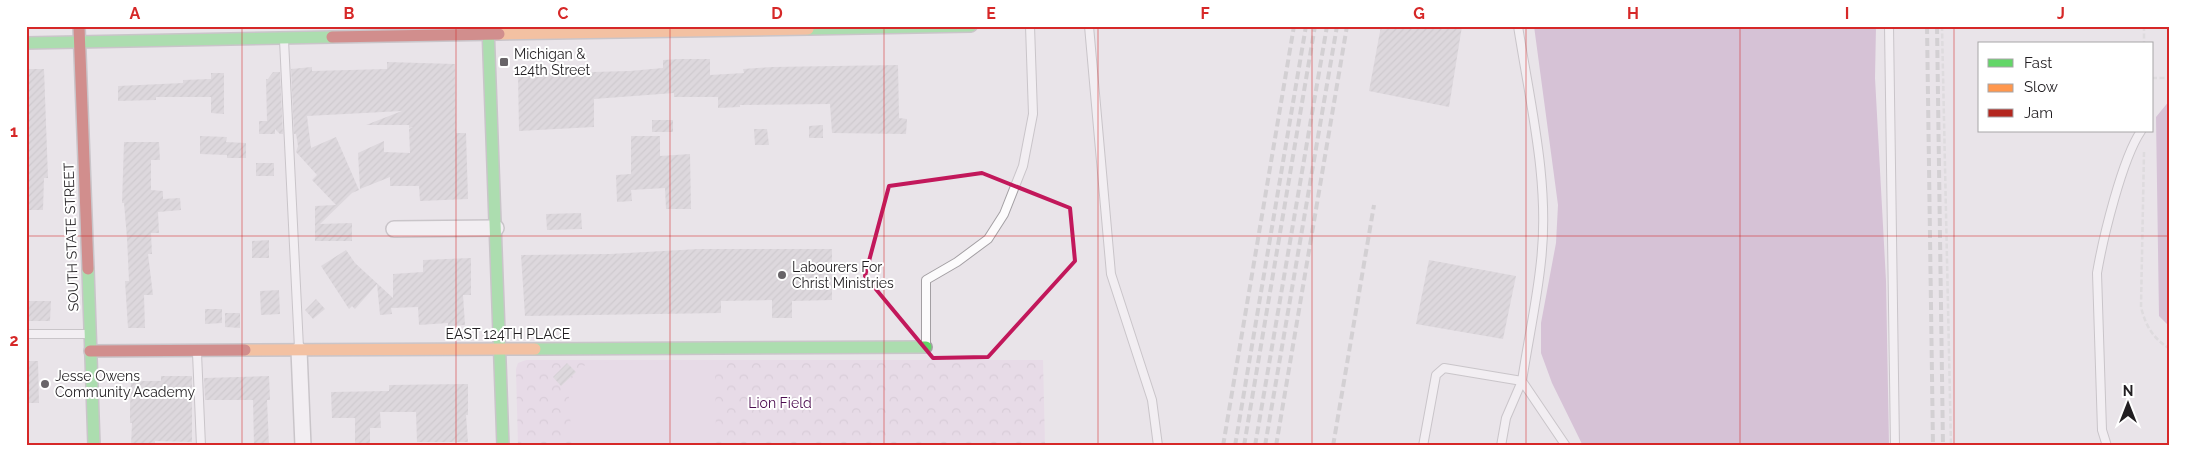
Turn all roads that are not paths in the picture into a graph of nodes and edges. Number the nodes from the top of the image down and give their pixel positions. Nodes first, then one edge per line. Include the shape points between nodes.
1 (79, 26) edge
2 (971, 26) edge
3 (1030, 26) edge
4 (1090, 26) edge
5 (1518, 26) edge
6 (1889, 26) edge
7 (887, 27) edge
8 (747, 28) edge
9 (623, 29) edge
10 (488, 30) edge
11 (284, 38) junction
12 (79, 42) junction
13 (26, 43) edge
14 (2141, 132) edge
15 (496, 228) junction
16 (394, 229) dead end
17 (26, 334) edge
18 (90, 334) junction
19 (926, 347) joint
20 (500, 349) junction
21 (197, 350) junction
22 (299, 350) junction
23 (90, 351) junction
24 (1522, 381) junction
25 (94, 446) edge
26 (201, 446) edge
27 (303, 446) edge
28 (503, 446) edge
29 (1158, 446) edge
30 (1423, 446) edge
31 (1501, 446) edge
32 (1566, 446) edge
33 (1895, 446) edge
34 (2107, 446) edge

1 - 12 street, SOUTH STATE STREET
2 - 7 street
3 - 19 lane via 1033,114 1023,166 1004,214 988,239 926,280
4 - 29 lane via 1111,274 1152,400
5 - 24 lane via 1540,171 1542,216 1542,260
6 - 33 lane
7 - 8 street
8 - 9 street
9 - 10 street
10 - 11 street
10 - 15 street
11 - 12 street
11 - 22 lane
12 - 13 street
12 - 18 street, SOUTH STATE STREET
14 - 34 lane via 2134,142 2118,191 2097,273 2102,430
15 - 16 street
15 - 20 street
17 - 18 lane
18 - 23 street, SOUTH STATE STREET
19 - 20 street, EAST 124TH PLACE
20 - 22 street, EAST 124TH PLACE
20 - 28 street
21 - 22 street, EAST 124TH PLACE
21 - 23 street, EAST 124TH PLACE
21 - 26 lane
22 - 27 street
23 - 25 street, SOUTH STATE STREET
24 - 30 lane via 1444,368 1436,375
24 - 31 lane via 1506,418
24 - 32 lane

